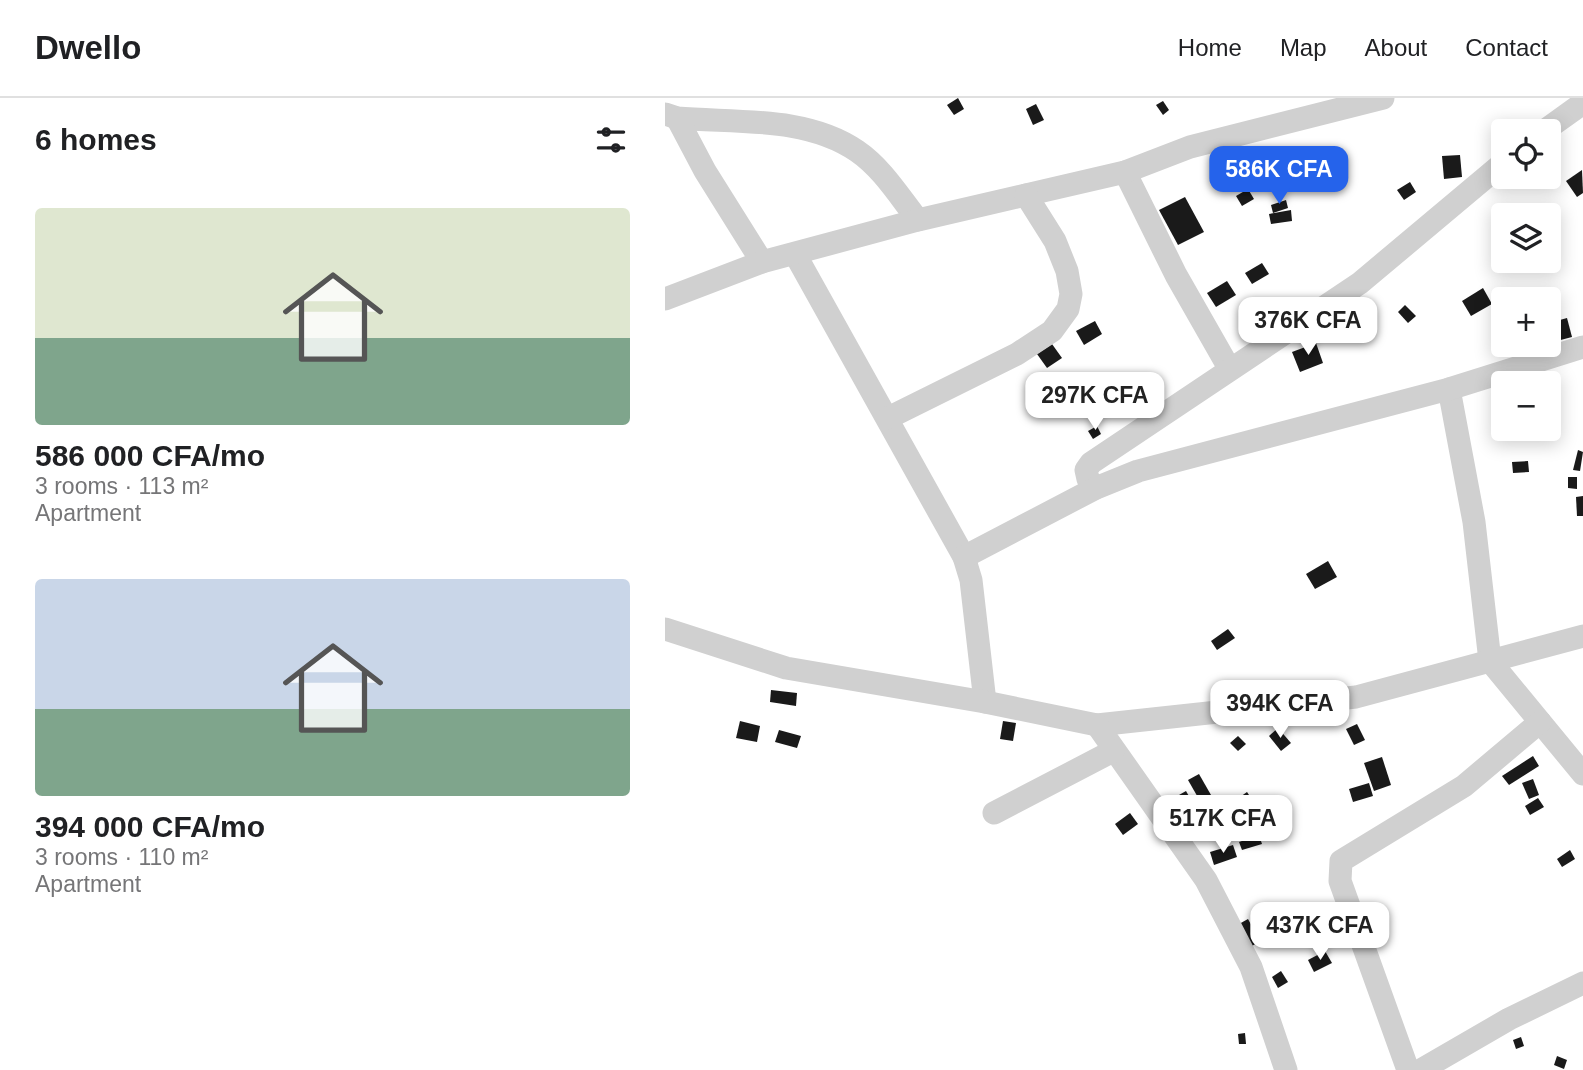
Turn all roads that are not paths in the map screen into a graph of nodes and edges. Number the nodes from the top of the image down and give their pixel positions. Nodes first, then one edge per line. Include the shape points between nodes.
1 (1383, 98) edge
2 (1583, 103) edge
3 (671, 116) edge
4 (1560, 119) edge
5 (1125, 172) junction
6 (1491, 173) edge
7 (1026, 195) junction
8 (918, 220) junction
9 (795, 254) junction
10 (762, 262) junction
11 (665, 299) edge
12 (1583, 347) edge
13 (1229, 368) junction
14 (1449, 388) junction
15 (888, 418) junction
16 (1096, 488) junction
17 (964, 557) junction
18 (665, 629) edge
19 (1583, 636) edge
20 (1490, 661) junction
21 (985, 702) junction
22 (1540, 722) junction
23 (1097, 725) junction
24 (1113, 751) junction
25 (1583, 775) edge
26 (994, 813) dead end
27 (1583, 983) edge
28 (1286, 1070) edge
29 (1408, 1070) edge
30 (1421, 1070) edge

1 - 5 street via 1190,147
2 - 4 street
3 - 8 street via 782,124 835,139 880,170
3 - 10 street
5 - 7 street
5 - 13 street
6 - 13 street via 1360,283
7 - 8 street
7 - 15 street via 1055,241 1067,271 1068,310 1052,331 1017,354
8 - 9 street
9 - 10 street
9 - 15 street
10 - 11 street
12 - 14 street
13 - 16 street via 1091,463 1086,470
14 - 16 street via 1138,471
14 - 20 street via 1474,522
15 - 17 street
16 - 17 street
17 - 21 street via 971,580
18 - 21 street via 786,668
19 - 20 street
20 - 22 street
20 - 23 street via 1356,697
21 - 23 street
22 - 25 street
22 - 29 street via 1464,786 1341,861 1340,881
23 - 24 street
24 - 26 street
24 - 28 street via 1206,880 1251,967
27 - 30 street

